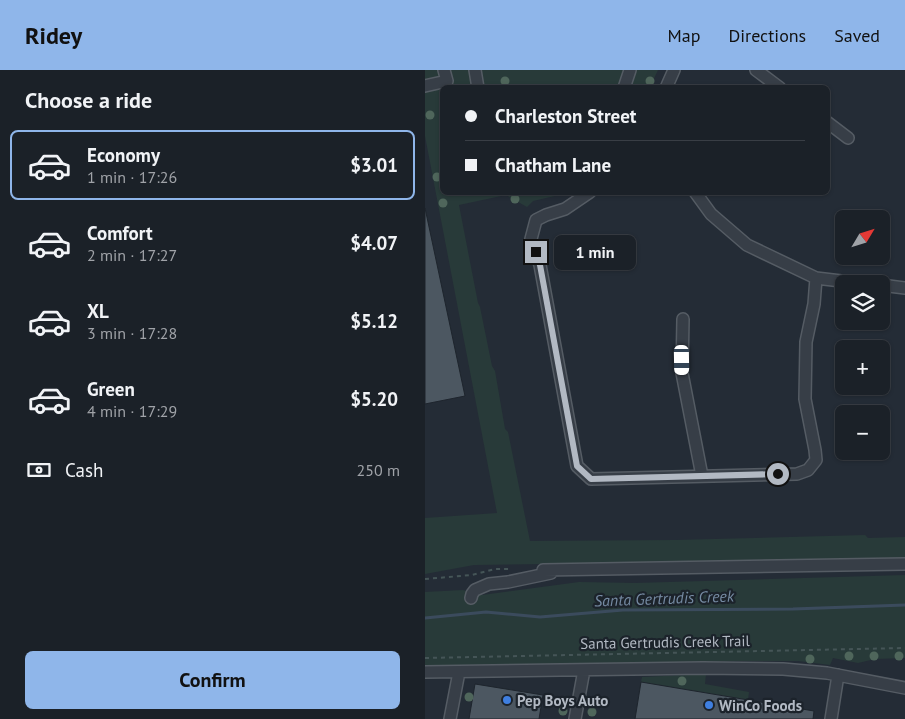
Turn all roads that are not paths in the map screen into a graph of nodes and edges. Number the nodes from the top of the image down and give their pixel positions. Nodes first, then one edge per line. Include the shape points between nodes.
1 (475, 70) edge
2 (630, 70) edge
3 (674, 70) edge
4 (756, 70) edge
5 (446, 80) edge
6 (478, 85) edge
7 (625, 85) edge
8 (667, 85) edge
9 (776, 85) edge
10 (425, 86) edge
11 (830, 124) edge
12 (848, 138) dead end
13 (586, 195) edge
14 (697, 195) edge
15 (816, 278) junction
16 (835, 280) edge
17 (890, 286) edge
18 (905, 288) edge
19 (683, 319) dead end
20 (702, 476) junction
21 (905, 564) edge
22 (471, 598) dead end
23 (584, 670) junction
24 (425, 672) edge
25 (459, 672) junction
26 (838, 675) junction
27 (905, 688) edge
28 (450, 719) edge
29 (575, 719) edge
30 (831, 719) edge

1 - 6 street
2 - 7 street
3 - 8 street
4 - 9 street
5 - 10 street
11 - 12 street
13 - 20 street via 565,209 536,220 531,239 540,265 577,466 591,479
14 - 15 street via 711,214 747,245
15 - 16 street
15 - 20 street via 806,342 805,399 816,460 808,470 797,474
17 - 18 street
19 - 20 street via 682,373
21 - 22 street via 549,570 546,575 489,584 475,590
23 - 25 street
23 - 26 street via 783,669
23 - 29 street
24 - 25 street
25 - 28 street
26 - 27 street
26 - 30 street

